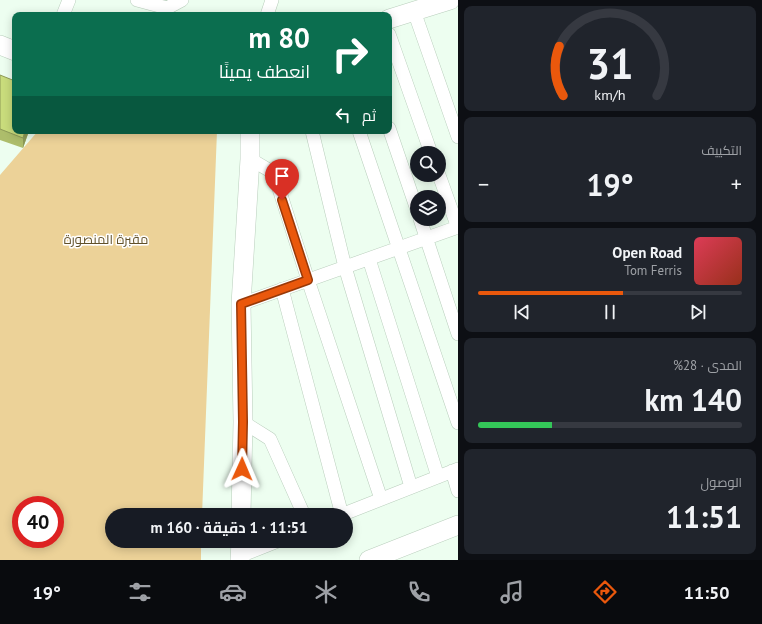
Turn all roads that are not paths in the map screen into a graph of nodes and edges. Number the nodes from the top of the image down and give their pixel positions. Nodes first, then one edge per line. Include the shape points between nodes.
1 (69, 0) edge
2 (137, 0) edge
3 (182, 0) edge
4 (272, 0) edge
5 (450, 0) edge
6 (414, 11) junction
7 (64, 12) edge
8 (268, 12) edge
9 (392, 18) edge
10 (392, 42) edge
11 (0, 45) edge
12 (12, 50) edge
13 (250, 134) edge
14 (313, 134) edge
15 (360, 134) edge
16 (391, 134) edge
17 (458, 137) edge
18 (429, 146) edge
19 (250, 159) junction
20 (442, 182) edge
21 (410, 190) edge
22 (423, 226) edge
23 (458, 227) edge
24 (427, 238) junction
25 (398, 248) junction
26 (369, 259) junction
27 (345, 267) junction
28 (308, 280) junction
29 (282, 289) junction
30 (241, 304) junction
31 (458, 334) edge
32 (243, 422) junction
33 (458, 423) edge
34 (455, 470) edge
35 (438, 477) junction
36 (411, 487) junction
37 (458, 491) edge
38 (381, 499) junction
39 (241, 508) edge
40 (301, 508) edge
41 (339, 508) edge
42 (353, 510) edge
43 (458, 525) edge
44 (254, 548) edge
45 (240, 552) edge
46 (369, 560) edge

1 - 7 street
2 - 3 street via 167,8
4 - 8 street
5 - 6 street
6 - 9 street
6 - 17 street
10 - 18 street
11 - 12 street
13 - 19 street
14 - 27 street
15 - 25 street
16 - 21 street
19 - 28 street via 274,173
19 - 30 street
20 - 23 street
22 - 24 street
23 - 24 street
24 - 25 street
24 - 31 street
25 - 26 street
25 - 33 street
26 - 27 street
26 - 35 street
27 - 28 street
27 - 36 street
28 - 29 street
28 - 38 street
29 - 30 street
29 - 41 street
30 - 32 street
32 - 39 street
32 - 40 street via 270,439
34 - 35 street
34 - 37 street
35 - 36 street
36 - 38 street
38 - 42 street
43 - 46 street
44 - 45 street

